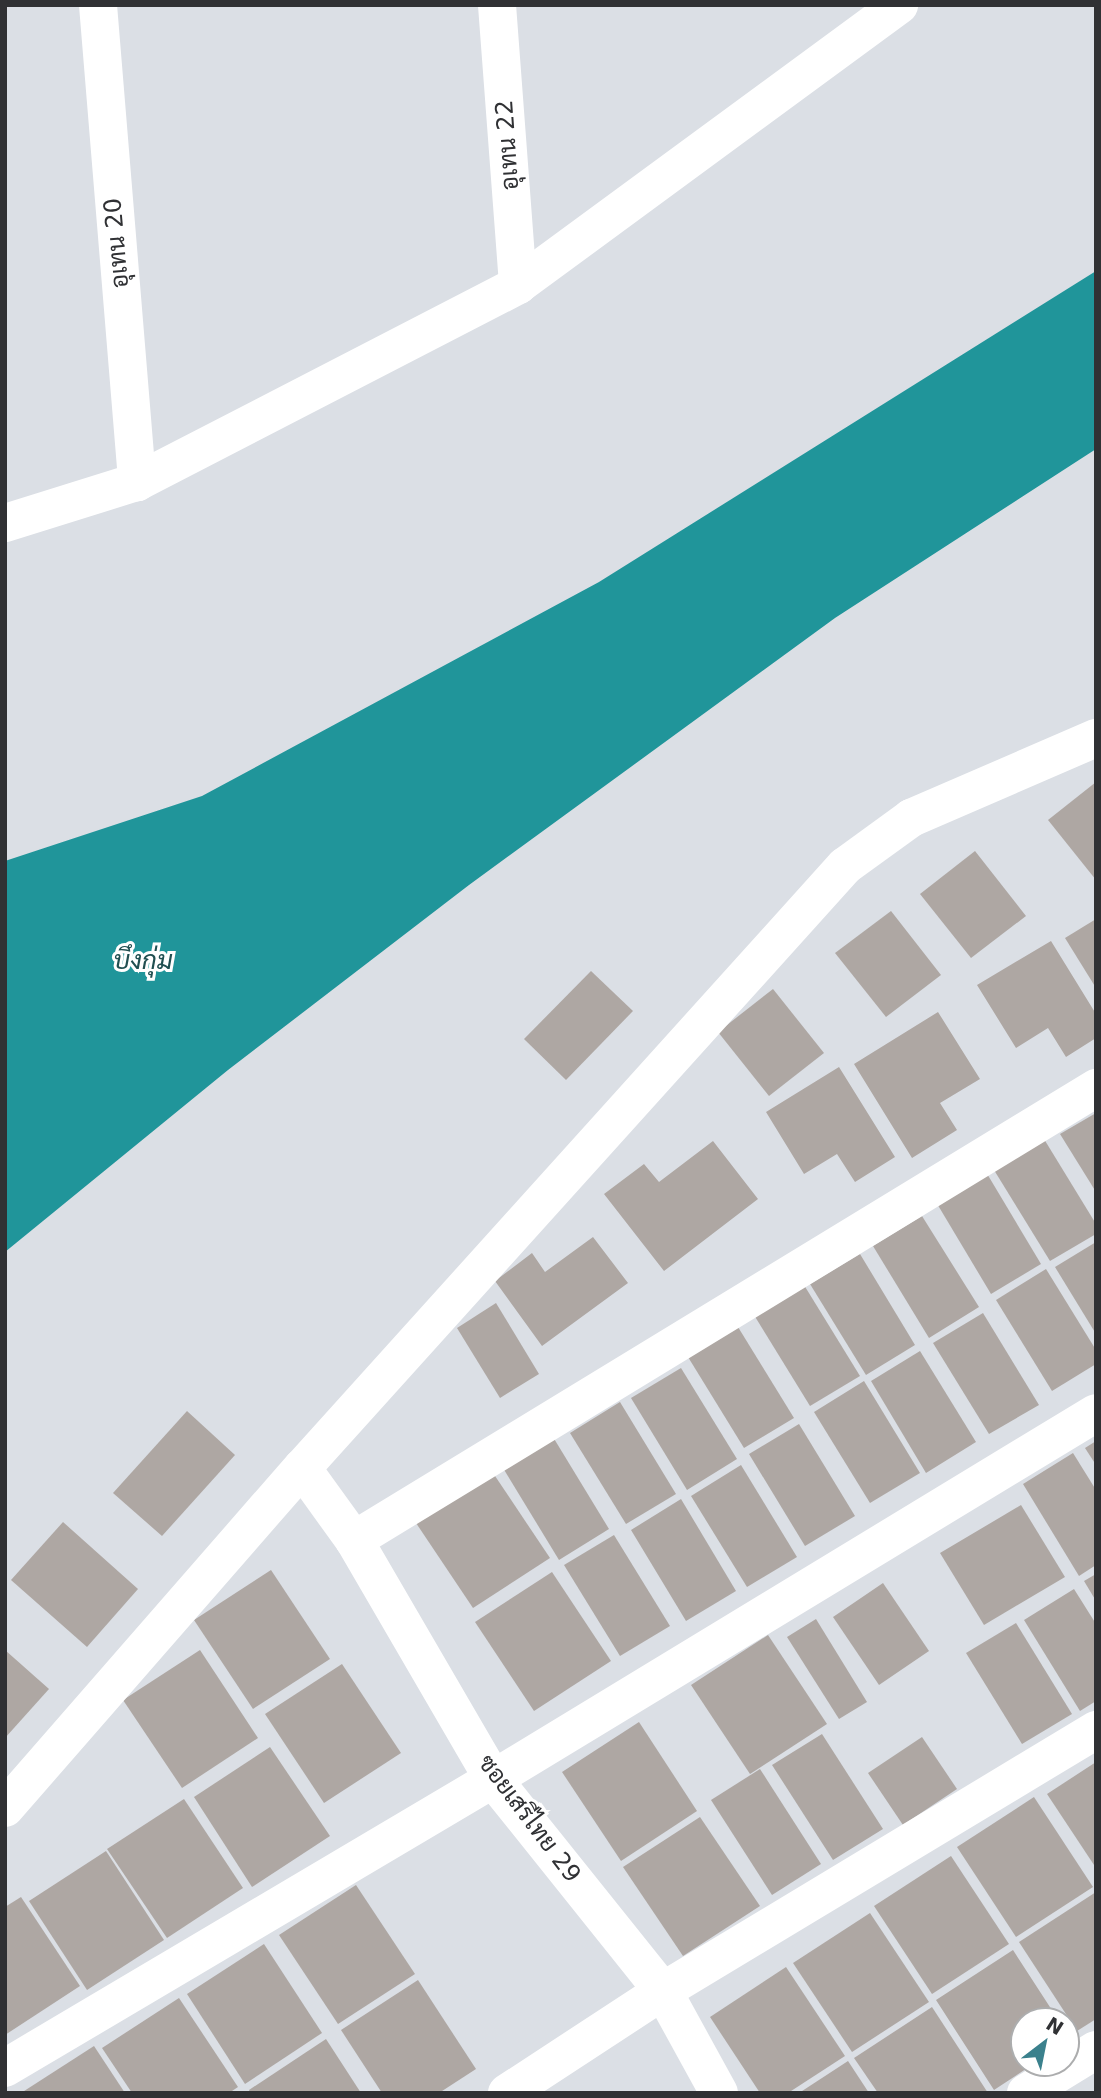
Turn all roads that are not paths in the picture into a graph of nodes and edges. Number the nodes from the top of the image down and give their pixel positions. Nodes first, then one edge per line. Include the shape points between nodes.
1 (97, 5) edge
2 (498, 5) edge
3 (897, 6) edge
4 (518, 285) junction
5 (137, 482) junction
6 (5, 523) edge
7 (1096, 738) edge
8 (1096, 1088) edge
9 (1096, 1413) edge
10 (302, 1468) junction
11 (354, 1540) junction
12 (1096, 1730) edge
13 (493, 1779) junction
14 (5, 1808) edge
15 (663, 1992) junction
16 (1096, 2050) edge
17 (5, 2068) edge
18 (507, 2093) edge
19 (719, 2093) edge
20 (1026, 2093) edge

1 - 5 street, อุเทน 20
2 - 4 street, อุเทน 22
3 - 4 street
4 - 5 street
5 - 6 street
7 - 10 street via 911,818 845,866
8 - 11 street
9 - 13 street
10 - 11 street, ซอยเสรีไทย 29
10 - 14 street
11 - 13 street, ซอยเสรีไทย 29
12 - 15 street
13 - 15 street, ซอยเสรีไทย 29
13 - 17 street
15 - 18 street
15 - 19 street, ซอยเสรีไทย 29
16 - 20 street

